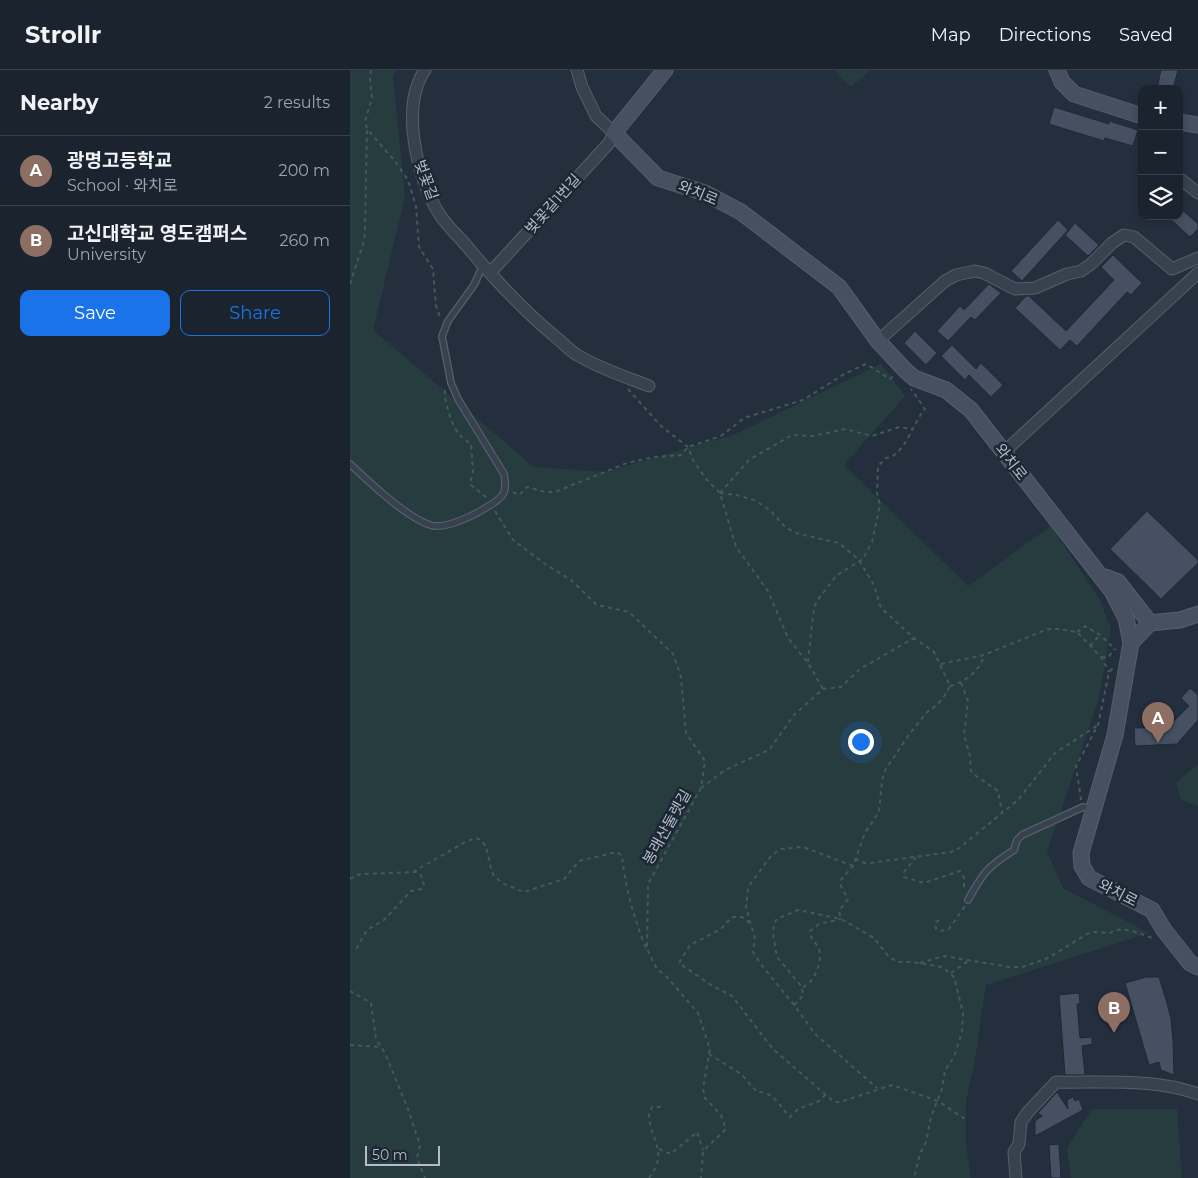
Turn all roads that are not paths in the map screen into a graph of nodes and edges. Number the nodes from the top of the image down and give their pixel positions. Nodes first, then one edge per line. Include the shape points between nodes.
1 (425, 70) edge
2 (577, 70) edge
3 (665, 70) edge
4 (1057, 70) edge
5 (1138, 115) edge
6 (1183, 123) edge
7 (1198, 125) edge
8 (614, 133) junction
9 (1183, 181) edge
10 (1198, 193) edge
11 (1198, 258) edge
12 (486, 269) junction
13 (1172, 269) junction
14 (1198, 273) edge
15 (1187, 282) junction
16 (878, 341) junction
17 (649, 386) dead end
18 (1004, 452) junction
19 (350, 464) edge
20 (1100, 575) junction
21 (1198, 614) edge
22 (1150, 623) junction
23 (1131, 643) junction
24 (1088, 808) junction
25 (968, 900) road end
26 (1198, 968) edge
27 (1198, 1094) edge
28 (1016, 1178) edge

1 - 12 street, 벚꽃길 via 414,94 413,121 422,176 438,212
2 - 8 street via 596,116
3 - 8 main road
4 - 5 main road via 1062,82 1074,94
6 - 7 main road
8 - 12 street, 벚꽃길1번길 via 609,143
8 - 16 main road, 와치로 via 658,178 705,194 741,212 839,287
9 - 10 street
11 - 13 street
12 - 17 street, 벚꽃길 via 537,322 578,356
12 - 19 lane via 448,321 442,336 451,383 458,399 504,474 506,483 501,499 474,516 431,526 403,510
13 - 15 street
13 - 16 street via 1134,237 1124,235 1081,271 1035,288 1015,290 984,273 963,272 945,281
14 - 15 street
15 - 18 street
16 - 18 main road, 와치로 via 914,378 946,390 971,410
18 - 20 main road, 와치로
20 - 22 main road via 1118,582
20 - 23 main road, 와치로 via 1126,618
21 - 22 main road via 1180,620
22 - 23 main road
23 - 24 main road, 와치로 via 1115,735
24 - 25 lane via 1022,835 1014,850 988,867
24 - 26 main road, 와치로 via 1081,853 1082,866 1089,878 1152,910 1190,963
27 - 28 street via 1181,1088 1131,1083 1056,1082 1021,1122 1019,1144 1014,1152

